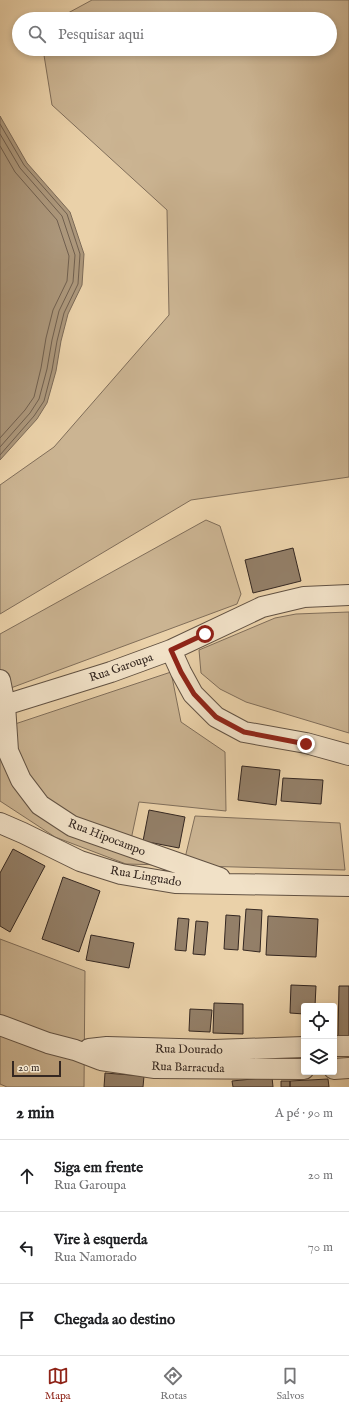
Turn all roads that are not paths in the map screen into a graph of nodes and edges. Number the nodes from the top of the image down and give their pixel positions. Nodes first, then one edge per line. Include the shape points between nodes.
1 (349, 595) edge
2 (171, 650) junction
3 (0, 680) edge
4 (5, 705) junction
5 (349, 755) edge
6 (0, 823) edge
7 (237, 884) junction
8 (349, 886) edge
9 (0, 1025) edge
10 (337, 1046) edge
11 (349, 1046) edge
12 (301, 1047) edge
13 (75, 1050) junction
14 (337, 1068) edge
15 (349, 1068) edge
16 (301, 1069) edge

1 - 2 street, Rua Garoupa via 304,597 262,607
2 - 4 street, Rua Garoupa via 111,672
2 - 5 street via 194,694 216,717 244,732
3 - 4 street, Rua Hipocampo
4 - 7 street, Rua Hipocampo via 8,751 21,780 40,805 72,826
6 - 7 street, Rua Linguado via 80,861 121,874 175,882
7 - 8 street, Rua Linguado
9 - 13 street
10 - 11 street
12 - 13 street, Rua Dourado via 214,1050 107,1047
13 - 16 street, Rua Barracuda via 101,1060 155,1068
14 - 15 street

